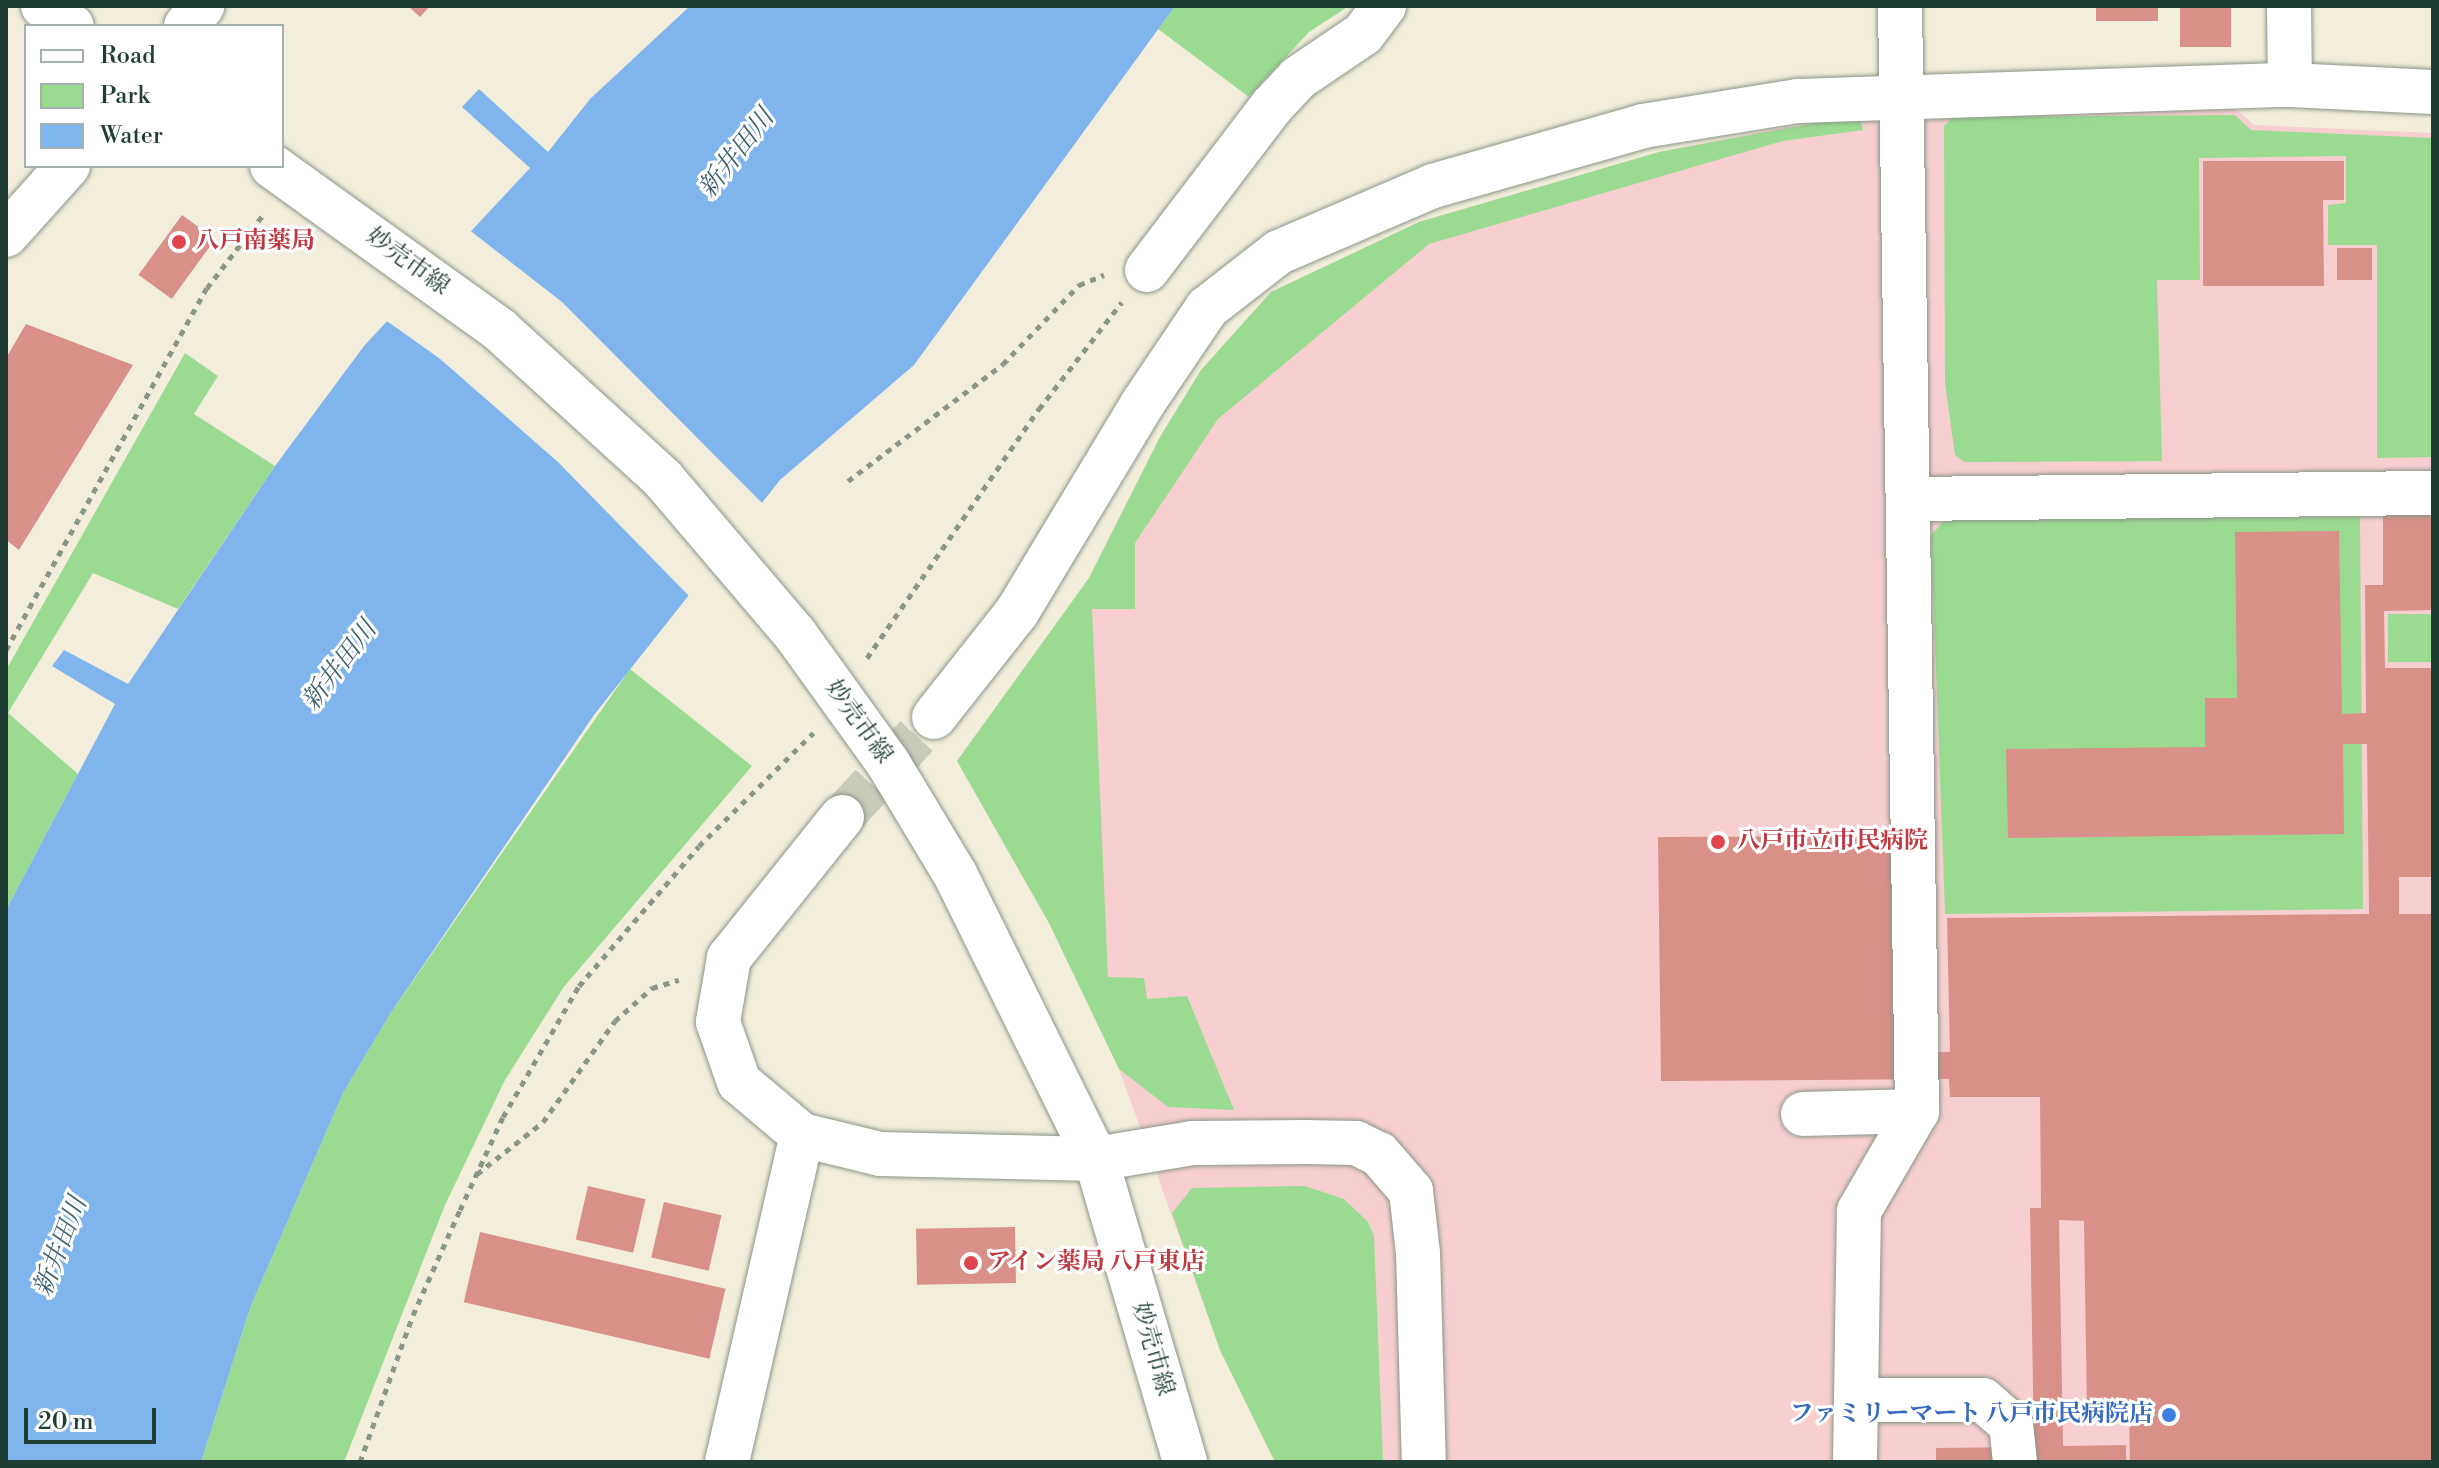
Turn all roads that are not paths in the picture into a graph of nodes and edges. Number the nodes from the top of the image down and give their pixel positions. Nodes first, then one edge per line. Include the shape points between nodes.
1 (43, 6) edge
2 (202, 6) edge
3 (1384, 6) edge
4 (1900, 6) edge
5 (2289, 6) edge
6 (69, 24) edge
7 (188, 24) edge
8 (2290, 85) junction
9 (2433, 92) edge
10 (1905, 95) junction
11 (66, 168) edge
12 (275, 168) edge
13 (6, 235) edge
14 (1147, 270) road end
15 (2433, 493) edge
16 (1909, 499) junction
17 (934, 717) tunnel mouth
18 (842, 817) tunnel mouth
19 (1917, 1111) junction
20 (1803, 1114) dead end
21 (802, 1135) junction
22 (1096, 1159) junction
23 (1856, 1400) junction
24 (727, 1462) edge
25 (1185, 1462) edge
26 (1424, 1462) edge
27 (1855, 1462) edge
28 (2015, 1462) edge

1 - 6 street
2 - 7 street
3 - 14 street via 1363,34 1298,78 1272,106
4 - 10 street
5 - 8 street
8 - 9 street
8 - 10 street
10 - 16 street
10 - 17 street via 1798,101 1643,126 1433,186 1279,252 1207,308 1017,612
11 - 13 street
12 - 22 street, 妙売市線 via 500,330 663,479 795,634 888,763 955,874
15 - 16 street
16 - 19 street
18 - 21 street via 729,958 718,1022 739,1082
19 - 20 street
19 - 23 street via 1859,1211
21 - 22 street via 880,1154
21 - 24 street
22 - 25 street, 妙売市線
22 - 26 street via 1193,1143 1356,1143 1379,1154 1411,1191 1418,1253
23 - 27 street
23 - 28 street via 1983,1400 2011,1424

